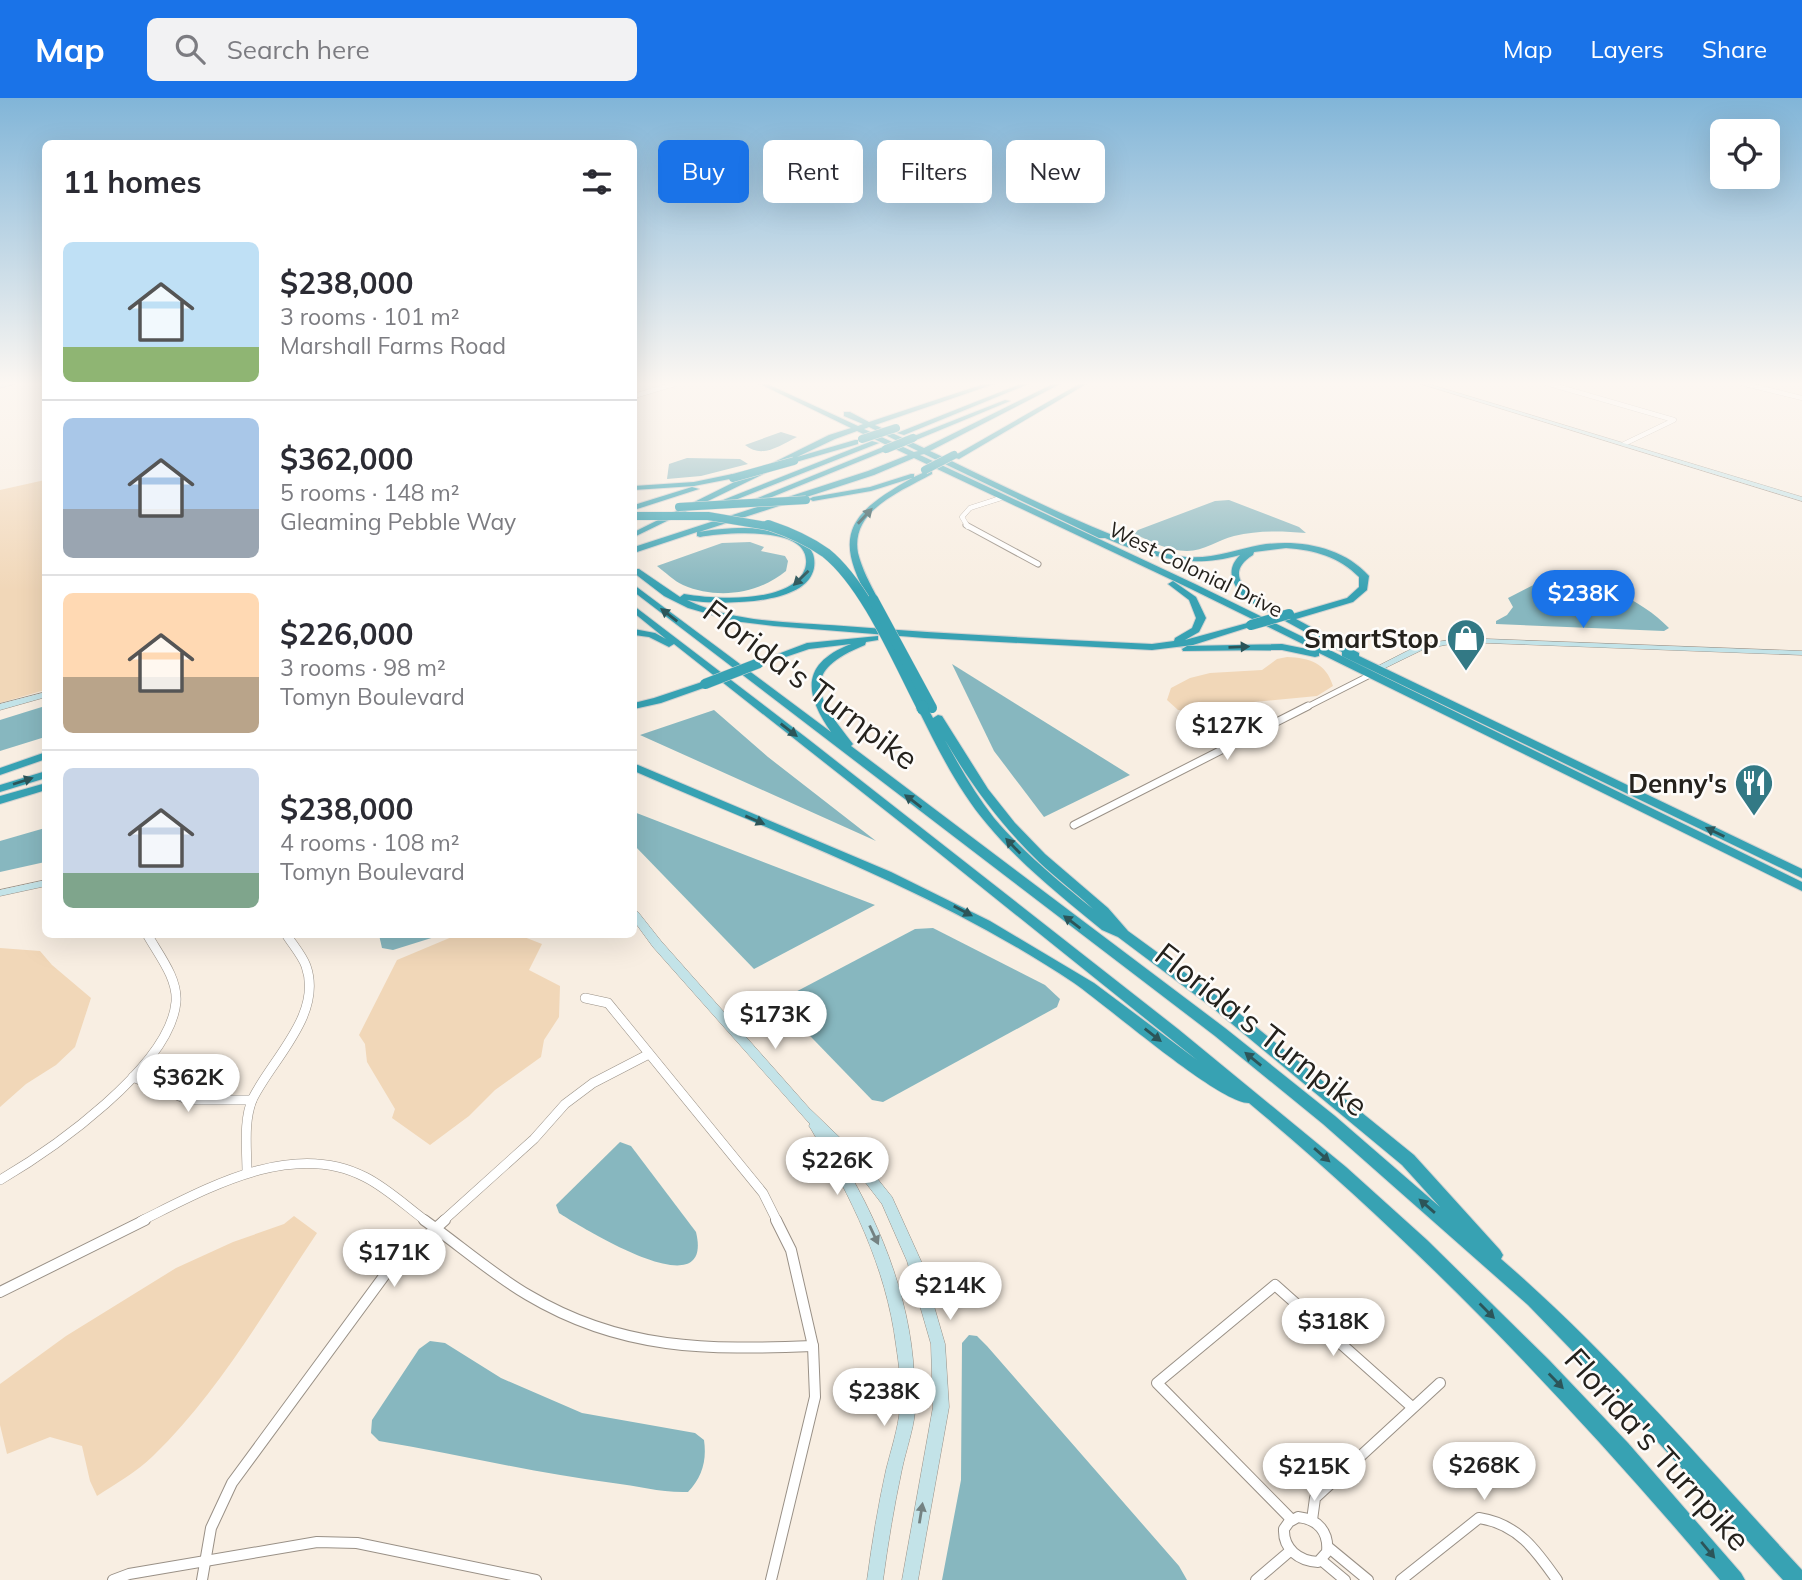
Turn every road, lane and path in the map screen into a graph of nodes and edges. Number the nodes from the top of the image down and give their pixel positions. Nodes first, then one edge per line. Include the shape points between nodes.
1 (800, 452) edge
2 (821, 452) edge
3 (851, 452) edge
4 (878, 452) edge
5 (906, 452) edge
6 (922, 452) edge
7 (927, 452) edge
8 (962, 452) edge
9 (1650, 452) edge
10 (914, 456) junction
11 (955, 456) joint
12 (794, 461) junction
13 (927, 471) junction
14 (973, 484) junction
15 (637, 488) edge
16 (1012, 492) junction
17 (1000, 498) junction
18 (1802, 499) edge
19 (637, 507) edge
20 (637, 508) edge
21 (1054, 513) junction
22 (637, 516) edge
23 (1067, 529) junction
24 (637, 534) edge
25 (637, 534) edge
26 (637, 549) edge
27 (637, 549) edge
28 (637, 556) edge
29 (1038, 564) dead end
30 (637, 571) edge
31 (637, 571) edge
32 (637, 590) edge
33 (637, 611) edge
34 (1291, 615) junction
35 (1253, 626) junction
36 (637, 633) edge
37 (925, 635) junction
38 (912, 639) junction
39 (1152, 647) junction
40 (1171, 650) junction
41 (1802, 653) edge
42 (757, 662) junction
43 (1371, 673) junction
44 (736, 688) junction
45 (42, 695) edge
46 (637, 703) edge
47 (0, 707) edge
48 (928, 709) junction
49 (42, 758) edge
50 (869, 767) junction
51 (637, 771) edge
52 (0, 772) edge
53 (42, 775) edge
54 (42, 787) edge
55 (0, 789) edge
56 (42, 795) edge
57 (0, 800) edge
58 (0, 806) edge
59 (1074, 825) dead end
60 (1772, 866) junction
61 (1802, 874) edge
62 (42, 884) edge
63 (1802, 887) edge
64 (0, 893) edge
65 (637, 918) edge
66 (148, 938) edge
67 (289, 938) edge
68 (585, 998) dead end
69 (649, 1054) junction
70 (133, 1077) junction
71 (252, 1100) junction
72 (805, 1111) junction
73 (1270, 1111) junction
74 (247, 1173) junction
75 (0, 1180) edge
76 (435, 1226) junction
77 (0, 1292) edge
78 (1534, 1299) junction
79 (813, 1346) junction
80 (1440, 1383) dead end
81 (1412, 1407) junction
82 (1291, 1519) junction
83 (1312, 1520) junction
84 (1328, 1547) junction
85 (1290, 1551) junction
86 (1321, 1560) junction
87 (203, 1563) junction
88 (113, 1580) edge
89 (202, 1580) edge
90 (536, 1580) edge
91 (771, 1580) edge
92 (875, 1580) edge
93 (910, 1580) edge
94 (1256, 1580) edge
95 (1345, 1580) edge
96 (1368, 1580) edge
97 (1401, 1580) edge
98 (1557, 1580) edge
99 (1734, 1580) edge
100 (1797, 1580) edge

1 - 24 highway
2 - 12 highway, bridge
3 - 25 highway
4 - 26 highway, bridge
5 - 10 highway, West Colonial Drive
6 - 10 highway
7 - 16 highway, West Colonial Drive
8 - 11 highway
9 - 18 street
10 - 14 highway, West Colonial Drive
10 - 27 highway
11 - 13 highway, bridge
12 - 15 highway, bridge via 694,484
12 - 19 highway, bridge
13 - 20 highway, bridge via 871,489 806,500
48 -> 13 highway, bridge via 854,562 851,545 852,531 870,509
14 - 16 highway
14 - 17 highway, West Colonial Drive
16 - 21 highway, West Colonial Drive
17 - 21 highway via 1020,499
17 - 23 highway, West Colonial Drive
17 - 29 street via 971,508 963,522
21 - 34 highway via 1164,557 1207,560 1289,546 1337,556 1364,576 1364,588 1357,597
21 - 43 highway, West Colonial Drive
22 - 48 highway, bridge via 677,514 747,521 788,533 826,553 853,586
23 - 39 highway via 1167,579 1198,606 1201,618 1196,630 1180,640
23 - 43 highway, West Colonial Drive
28 -> 30 highway via 694,535 746,530 792,539 811,559 809,571 790,587 732,602 675,595
31 - 37 highway via 679,601 721,615
50 -> 32 highway, Florida's Turnpike
33 - 44 highway, Florida's Turnpike
34 - 35 highway, bridge
34 - 43 highway via 1346,598 1359,589 1359,576 1337,559 1303,550 1268,549 1241,559 1234,577 1248,597 1331,641
35 - 39 highway
35 - 40 highway
36 - 44 highway via 662,639
37 - 39 highway
37 - 42 highway via 840,636 804,643
38 - 40 highway via 1135,652
38 - 42 highway via 824,642
38 - 50 highway via 850,647 828,660 817,681 818,705 824,717
40 -> 43 highway via 1282,647
41 - 43 street via 1461,640 1422,647
42 - 46 highway, bridge via 657,701
43 - 59 street
43 - 60 highway, West Colonial Drive
44 -> 73 highway, Florida's Turnpike
45 - 47 street
78 -> 48 highway via 1408,1160 1219,1005 1107,927 1040,872 977,804 952,765
49 - 52 highway
78 -> 50 highway, Florida's Turnpike via 1329,1120 1220,1032
51 -> 73 highway via 904,882 988,924 1117,1007 1215,1083
55 -> 53 highway
54 - 57 highway
56 - 58 highway
60 - 61 highway, West Colonial Drive
60 - 63 highway, West Colonial Drive
62 - 64 street
65 - 72 street
66 - 70 street via 174,983 176,1004 166,1031
67 - 71 street via 306,965 310,987 305,1012
68 - 69 street via 608,1003
69 - 76 street via 593,1083 565,1104 534,1139
69 - 79 street via 763,1193 791,1250
70 - 71 street via 189,1100
70 - 75 street via 77,1129
71 - 74 street
72 -> 92 street via 845,1174 883,1252 901,1325 908,1403
93 -> 72 street via 941,1407 938,1344 914,1261 887,1201 856,1161
73 -> 99 highway, Florida's Turnpike via 1509,1332
74 - 76 street via 291,1165 329,1165 365,1177
74 - 77 street
76 - 79 street via 528,1295 590,1324 649,1342 723,1349
76 - 87 street via 387,1272 232,1483 211,1528
78 - 100 highway, Florida's Turnpike
79 - 91 street via 815,1397
80 - 81 street
81 - 82 street via 1275,1285 1157,1383
81 - 83 street via 1315,1498
82 - 83 street
82 - 85 street via 1283,1536
83 - 84 street via 1324,1531
84 - 86 street
84 - 96 street
85 - 86 street via 1303,1561
85 - 94 street
86 - 95 street
87 - 88 street
87 - 89 street
87 - 90 street via 317,1542 357,1543
97 - 98 street via 1479,1518 1494,1519 1522,1533

